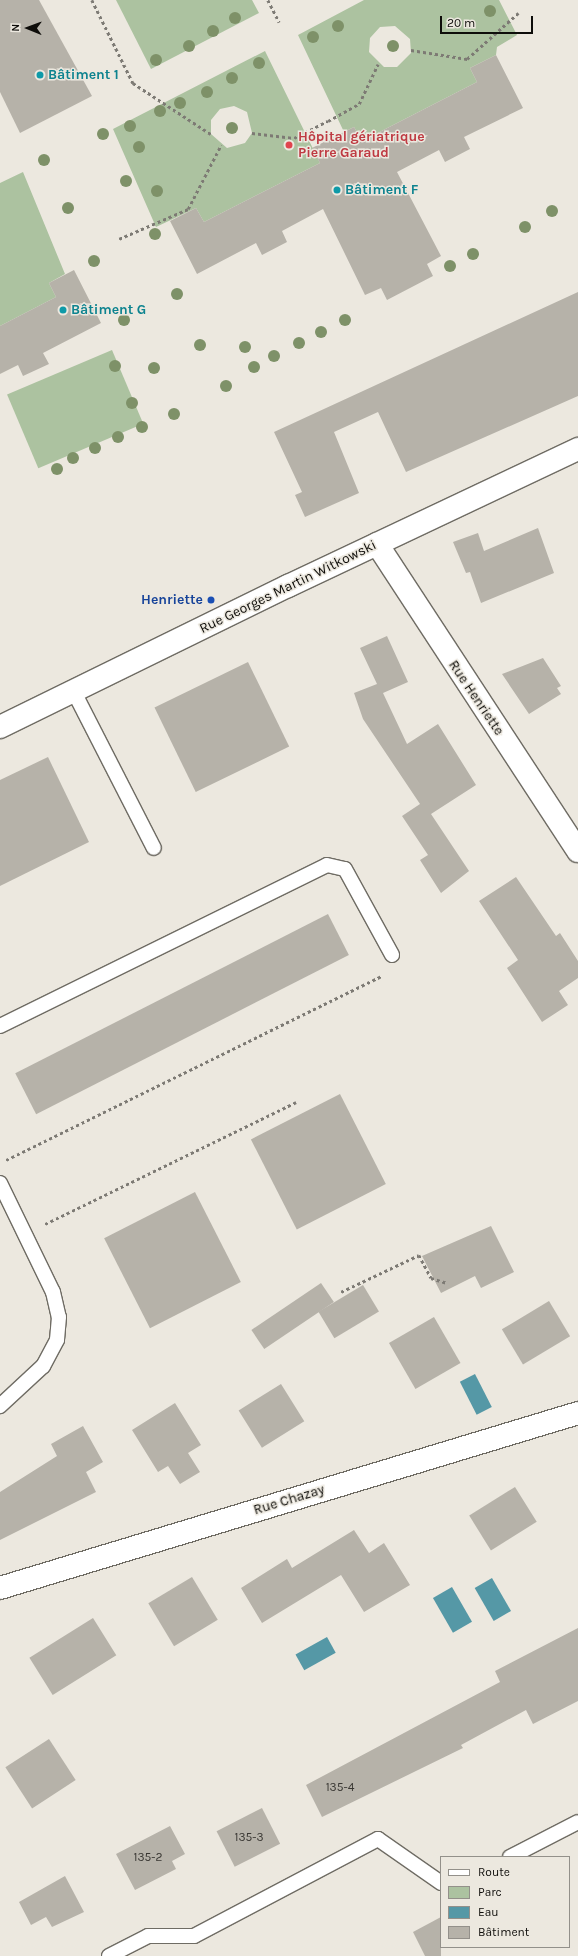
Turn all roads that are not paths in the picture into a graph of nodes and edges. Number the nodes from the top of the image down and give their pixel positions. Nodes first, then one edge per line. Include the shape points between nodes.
1 (578, 449) edge
2 (377, 544) junction
3 (74, 692) junction
4 (0, 727) edge
5 (154, 848) dead end
6 (578, 851) edge
7 (392, 955) road end
8 (0, 1026) edge
9 (0, 1183) edge
10 (0, 1406) edge
11 (578, 1413) edge
12 (0, 1588) edge
13 (578, 1822) edge
14 (512, 1856) edge
15 (440, 1882) edge
16 (109, 1956) edge

1 - 2 street, Rue Georges Martin Witkowski
2 - 3 street, Rue Georges Martin Witkowski
2 - 6 street, Rue Henriette
3 - 4 street, Rue Georges Martin Witkowski
3 - 5 lane
7 - 8 lane via 345,869 327,865
9 - 10 lane via 53,1292 59,1317 58,1340 43,1366
11 - 12 street, Rue Chazay
13 - 14 lane
15 - 16 lane via 378,1839 194,1936 148,1936

